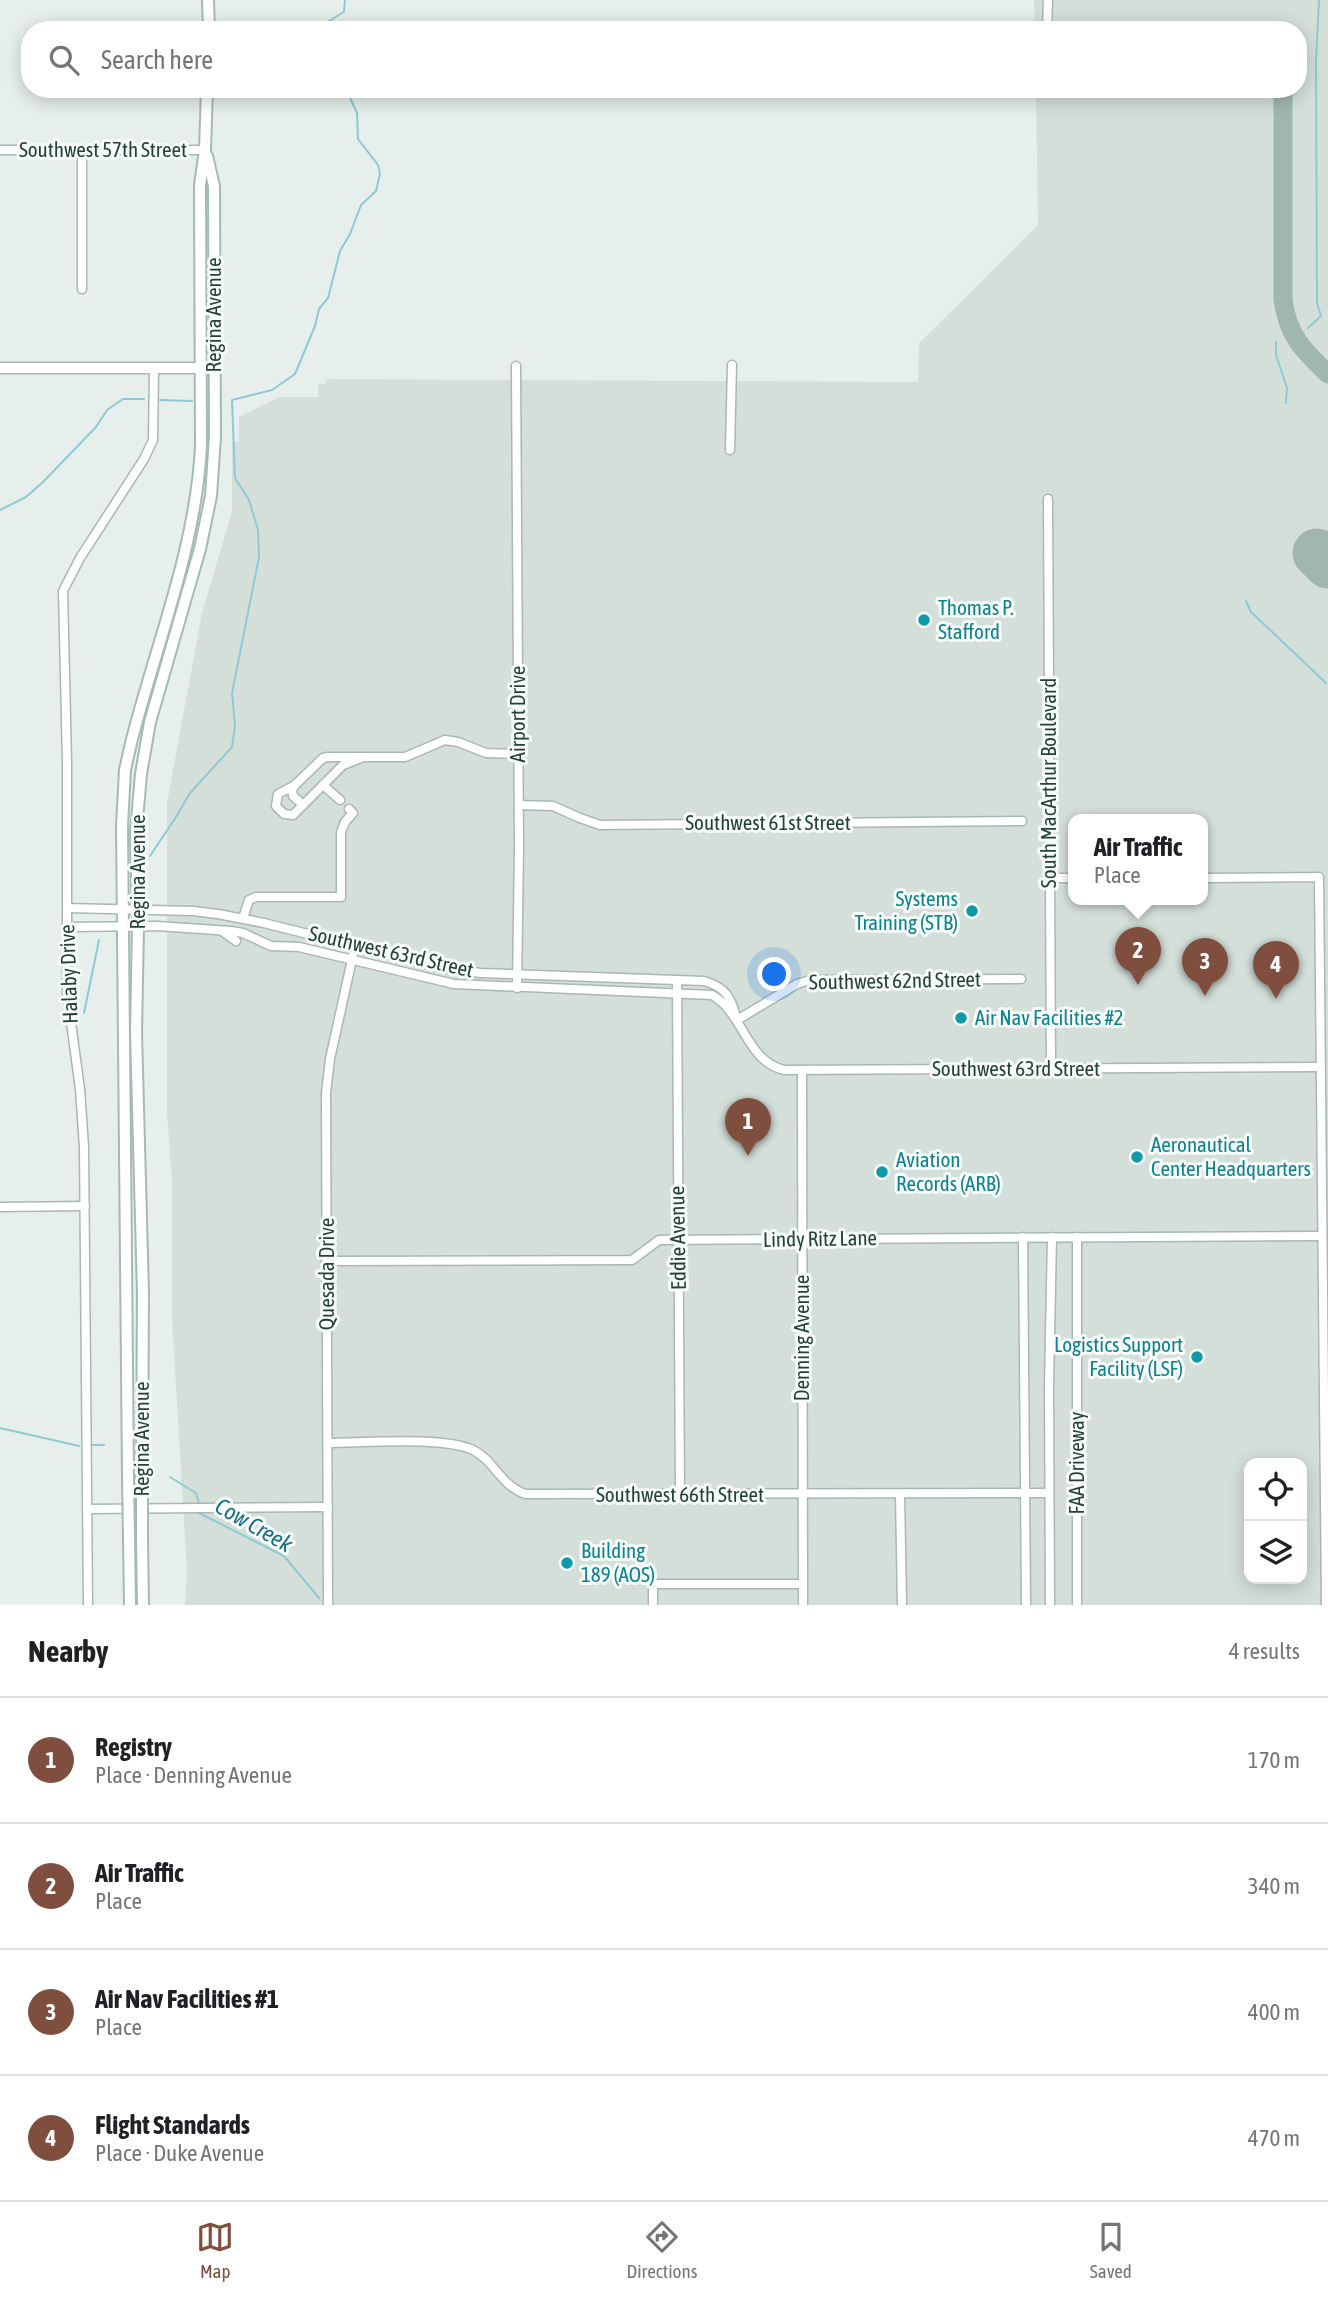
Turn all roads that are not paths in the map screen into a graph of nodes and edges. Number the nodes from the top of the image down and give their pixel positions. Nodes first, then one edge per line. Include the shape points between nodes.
1 (208, 0) edge
2 (1048, 0) edge
3 (209, 21) edge
4 (1048, 21) edge
5 (207, 98) edge
6 (0, 150) edge
7 (82, 150) junction
8 (205, 150) junction
9 (82, 289) dead end
10 (732, 365) dead end
11 (516, 366) dead end
12 (0, 368) edge
13 (154, 368) junction
14 (201, 368) junction
15 (214, 368) junction
16 (730, 450) dead end
17 (1048, 499) dead end
18 (519, 754) junction
19 (361, 758) junction
20 (323, 785) junction
21 (295, 786) junction
22 (340, 800) dead end
23 (303, 805) junction
24 (519, 805) junction
25 (351, 811) dead end
26 (1022, 821) dead end
27 (1049, 878) junction
28 (1068, 878) edge
29 (1208, 878) edge
30 (67, 908) junction
31 (121, 909) junction
32 (137, 910) junction
33 (243, 918) junction
34 (138, 926) junction
35 (67, 928) junction
36 (121, 928) junction
37 (213, 928) junction
38 (236, 941) dead end
39 (355, 946) junction
40 (352, 961) junction
41 (516, 975) junction
42 (1021, 979) dead end
43 (677, 980) junction
44 (516, 988) junction
45 (677, 994) junction
46 (737, 1020) junction
47 (1320, 1067) junction
48 (1051, 1068) junction
49 (802, 1070) junction
50 (85, 1206) junction
51 (0, 1207) edge
52 (1321, 1236) junction
53 (1023, 1237) junction
54 (1052, 1237) junction
55 (1077, 1237) junction
56 (802, 1239) junction
57 (679, 1240) junction
58 (327, 1261) junction
59 (328, 1443) junction
60 (1025, 1493) junction
61 (1049, 1493) junction
62 (900, 1494) junction
63 (803, 1495) junction
64 (680, 1496) junction
65 (328, 1507) junction
66 (87, 1508) junction
67 (803, 1584) junction
68 (88, 1605) edge
69 (130, 1605) edge
70 (143, 1605) edge
71 (328, 1605) edge
72 (653, 1605) edge
73 (803, 1605) edge
74 (902, 1605) edge
75 (1026, 1605) edge
76 (1050, 1605) edge
77 (1077, 1605) edge
78 (1326, 1605) edge

1 - 3 main road
2 - 4 street
5 - 8 main road, Regina Avenue
6 - 7 street, Southwest 57th Street
7 - 8 street, Southwest 57th Street
7 - 9 street
8 - 14 main road, Regina Avenue via 200,185
8 - 15 main road, Regina Avenue via 214,186
10 - 16 street
11 - 18 street, Airport Drive
12 - 13 street
13 - 14 street
13 - 30 street, Halaby Drive via 153,440 63,591
14 - 15 street
14 - 31 main road, Regina Avenue via 200,470 193,521 125,771
15 - 32 main road, Regina Avenue via 215,436 207,520 150,722 141,774
17 - 27 street, South MacArthur Boulevard
18 - 19 street via 486,753 445,740 405,757
18 - 24 street, Airport Drive
19 - 20 street via 343,765
19 - 21 street via 323,758
20 - 22 street
20 - 23 street
21 - 23 street via 293,796
21 - 23 street via 278,794 276,806 288,816
24 - 26 street, Southwest 61st Street via 553,806 600,825
24 - 41 street, Airport Drive
25 - 33 street via 342,826 341,897 256,897 250,900
27 - 28 street
27 - 48 street, South MacArthur Boulevard
29 - 47 street via 1319,877
30 - 31 street, Southwest 63rd Street
30 - 35 street, Halaby Drive
31 - 32 street, Southwest 63rd Street
31 - 36 main road, Regina Avenue
32 - 33 street, Southwest 63rd Street
32 - 34 main road, Regina Avenue
33 - 39 street, Southwest 63rd Street
34 - 36 street, Southwest 63rd Street
34 - 37 street, Southwest 63rd Street
34 - 70 main road, Regina Avenue, bridge
35 - 36 street, Southwest 63rd Street
35 - 50 street, Halaby Drive via 67,993 80,1089
36 - 69 main road, Regina Avenue, bridge
37 - 38 street
37 - 40 street, Southwest 63rd Street via 243,933 271,946 299,947
39 - 40 street, Quesada Drive
39 - 41 street, Southwest 63rd Street via 443,968
40 - 44 street, Southwest 63rd Street via 454,984
40 - 58 street, Quesada Drive via 326,1093
41 - 43 street, Southwest 63rd Street
41 - 44 street, Airport Drive
42 - 46 street, Southwest 62nd Street via 810,980
43 - 45 street, Eddie Avenue
43 - 46 street, Southwest 63rd Street via 716,984 732,1001
44 - 45 street, Southwest 63rd Street
45 - 46 street, Southwest 63rd Street via 712,995
45 - 57 street, Eddie Avenue
46 - 49 street, Southwest 63rd Street via 764,1062 784,1070
47 - 48 street, Southwest 63rd Street
47 - 52 street
48 - 49 street, Southwest 63rd Street
49 - 56 street, Denning Avenue
50 - 51 street
50 - 66 street, Halaby Drive
52 - 55 street, Lindy Ritz Lane
52 - 78 street
53 - 54 street, Lindy Ritz Lane
53 - 56 street, Lindy Ritz Lane
53 - 60 street
54 - 55 street, Lindy Ritz Lane
54 - 61 street
55 - 77 street, FAA Driveway
56 - 57 street, Lindy Ritz Lane
56 - 63 street, Denning Avenue
57 - 58 street, Lindy Ritz Lane via 659,1240 632,1260
57 - 64 street, Eddie Avenue
58 - 59 street, Quesada Drive
59 - 64 street, Southwest 66th Street via 457,1445 474,1451 512,1489 526,1494
59 - 65 street, Quesada Drive
60 - 61 street, Southwest 66th Street
60 - 62 street, Southwest 66th Street
60 - 75 street
61 - 76 street
62 - 63 street, Southwest 66th Street
62 - 74 street
63 - 64 street, Southwest 66th Street
63 - 67 street, Denning Avenue
65 - 66 street
65 - 71 street, Quesada Drive
66 - 68 street, Halaby Drive
67 - 72 street via 653,1584
67 - 73 street, Denning Avenue

